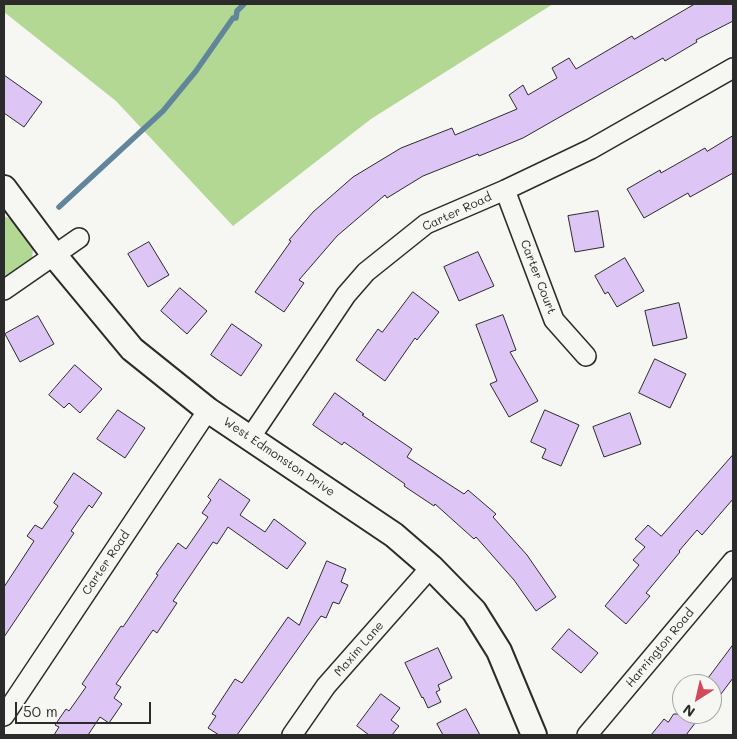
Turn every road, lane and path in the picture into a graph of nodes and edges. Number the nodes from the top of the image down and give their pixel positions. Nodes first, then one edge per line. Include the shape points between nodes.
1 (733, 68) edge
2 (505, 190) junction
3 (5, 191) edge
4 (79, 238) dead end
5 (54, 255) junction
6 (4, 290) edge
7 (586, 356) dead end
8 (208, 410) junction
9 (250, 438) junction
10 (733, 561) edge
11 (431, 567) junction
12 (4, 716) edge
13 (292, 735) edge
14 (534, 735) edge
15 (587, 735) edge

1 - 2 street, Carter Road via 591,149
2 - 7 street, Carter Court via 554,320
2 - 9 street, Carter Road via 426,224 366,272 346,295
3 - 5 street, West Edmonston Drive
4 - 5 street
5 - 6 street
5 - 8 street, West Edmonston Drive via 132,349
8 - 9 street, West Edmonston Drive
8 - 12 street, Carter Road
9 - 11 street, West Edmonston Drive via 394,535
10 - 15 street, Harrington Road
11 - 13 street, Maxim Lane via 326,686
11 - 14 street, West Edmonston Drive via 474,612 499,651

